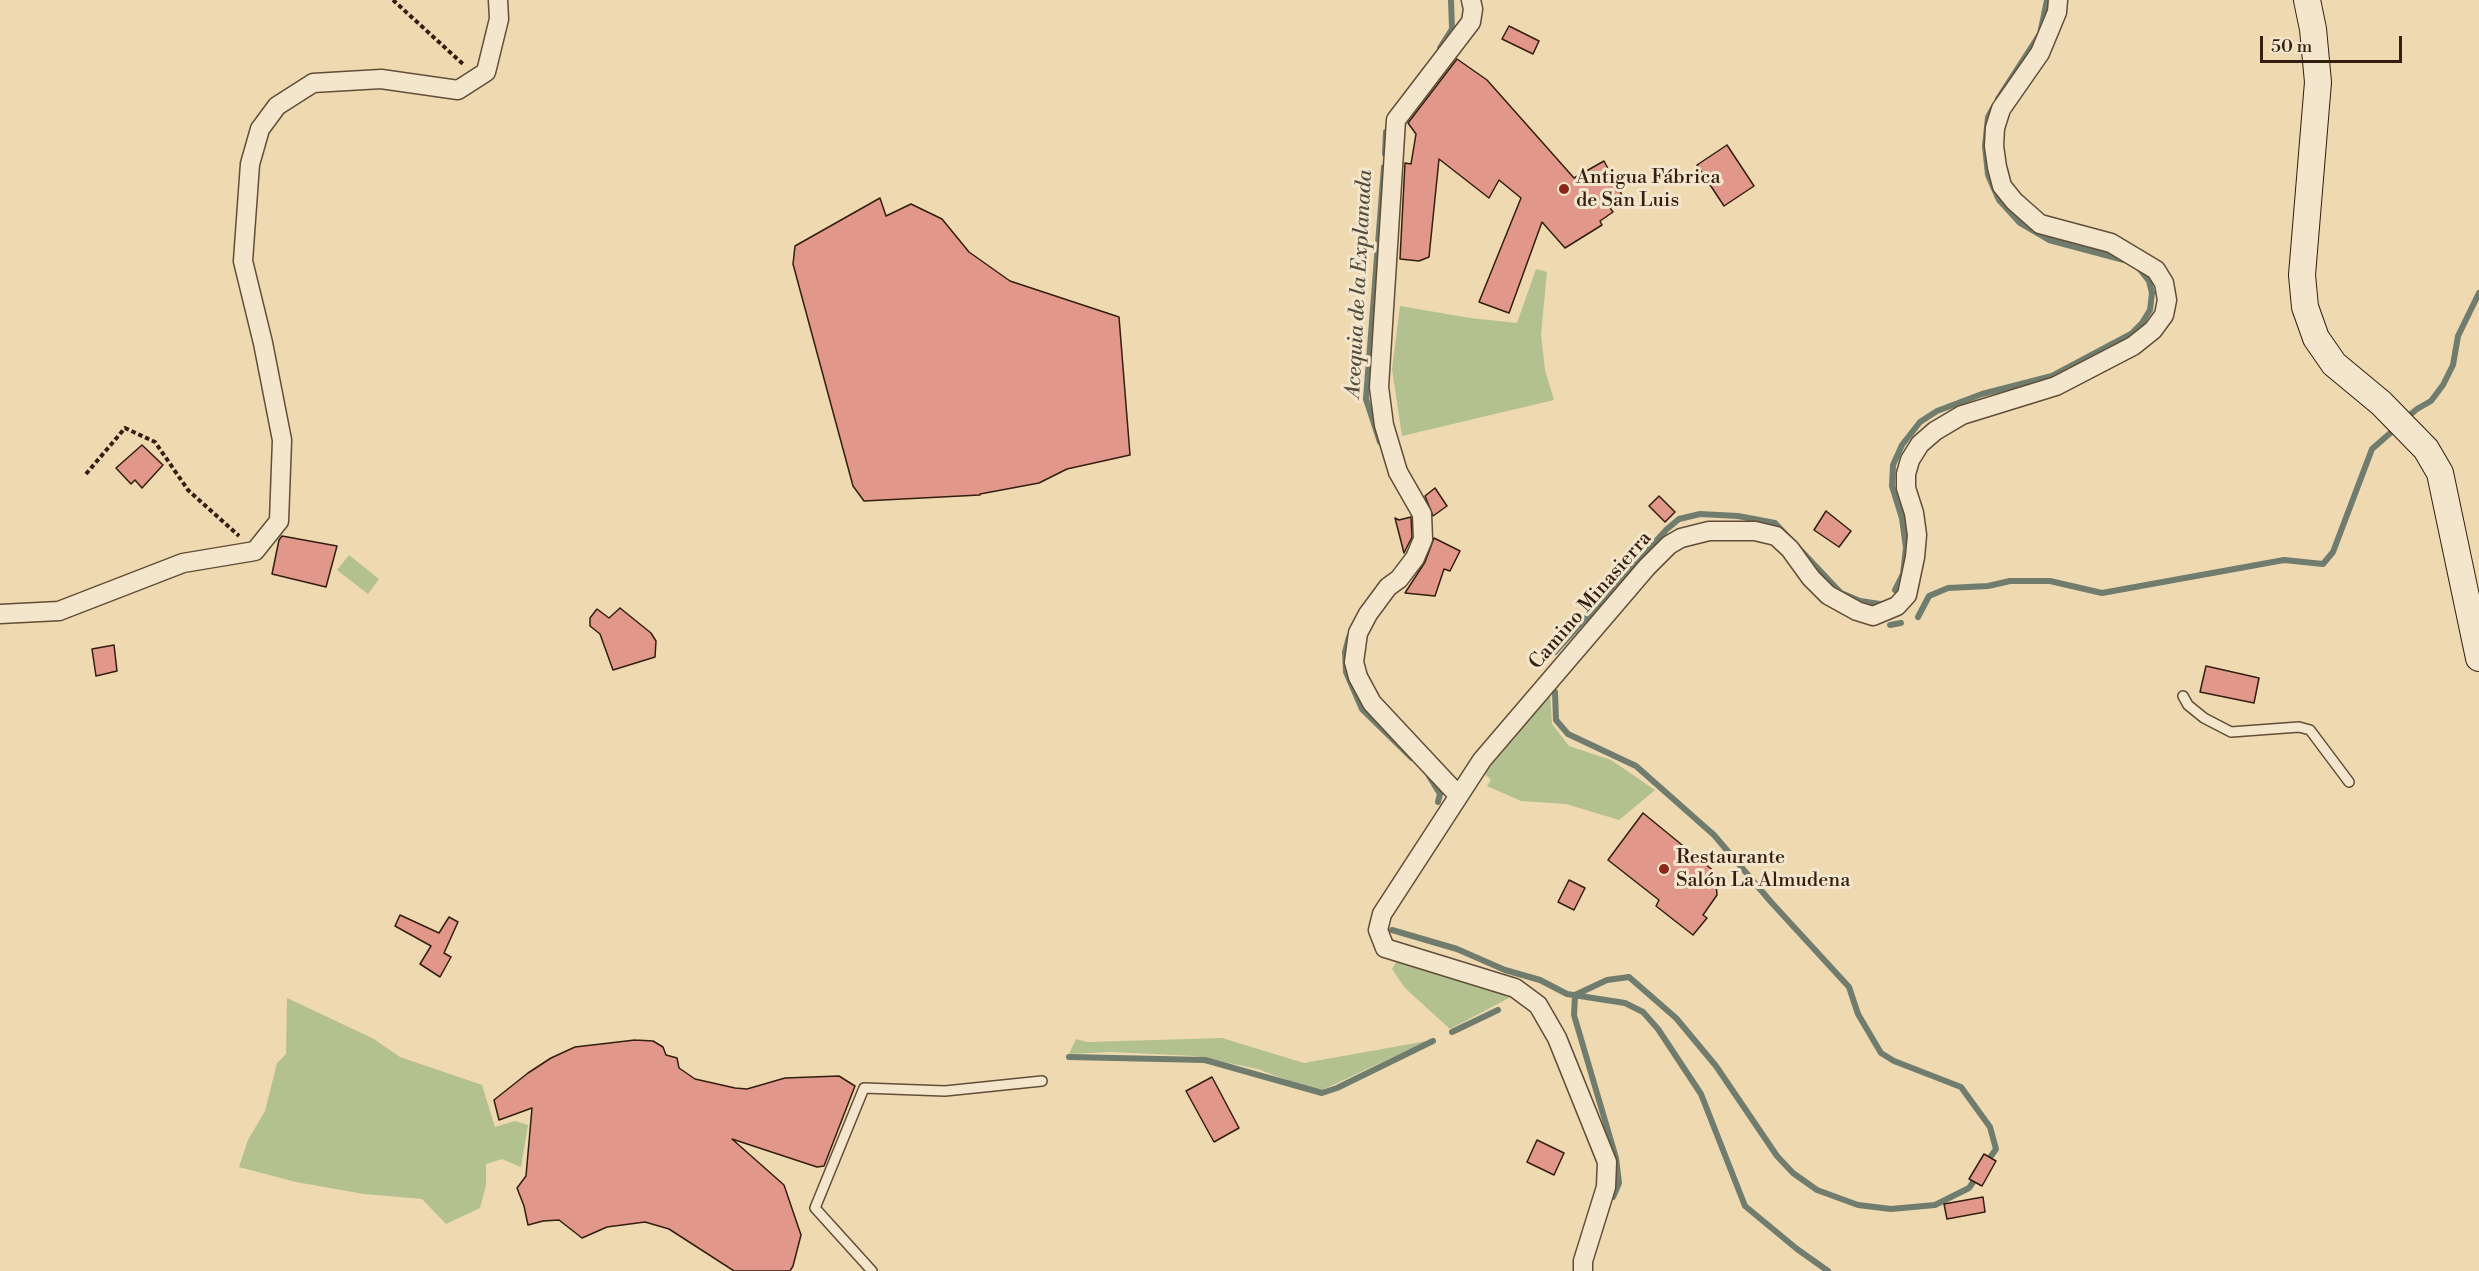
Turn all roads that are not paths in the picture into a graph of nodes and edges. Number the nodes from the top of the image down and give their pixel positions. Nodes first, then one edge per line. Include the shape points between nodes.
1 (498, 0) edge
2 (1472, 0) edge
3 (2058, 0) edge
4 (2307, 0) edge
5 (0, 615) edge
6 (2479, 658) edge
7 (2183, 696) dead end
8 (2349, 782) dead end
9 (1458, 795) junction
10 (1042, 1081) dead end
11 (872, 1271) edge
12 (1583, 1271) edge

1 - 5 street via 499,19 486,72 458,90 381,79 313,83 277,105 260,129 250,164 243,261 282,440 279,521 255,551 183,563 59,611
2 - 9 street via 1471,22 1396,120 1378,387 1398,472 1422,514 1424,539 1415,558 1368,614 1358,633 1354,662 1372,703
3 - 9 street, Camino Minasierra via 2040,53 2001,109 1995,128 1994,146 2002,186 2040,224 2111,243 2156,270 2168,300 2164,315 2153,330 2133,346 2056,386 1962,415 1920,444 1906,474 1917,535 1916,557 1906,595 1897,606 1873,616 1828,595 1776,536 1755,531 1709,531 1669,545 1482,760
4 - 6 main road via 2318,82 2302,275 2305,307 2316,338 2334,364 2381,403 2426,449 2440,473
7 - 8 lane via 2204,718 2231,732 2299,727 2310,730
9 - 12 street, Camino Minasierra via 1382,914 1380,939 1385,948 1515,988 1538,1005 1557,1038 1607,1162 1606,1187
10 - 11 lane via 945,1091 864,1088 815,1208

